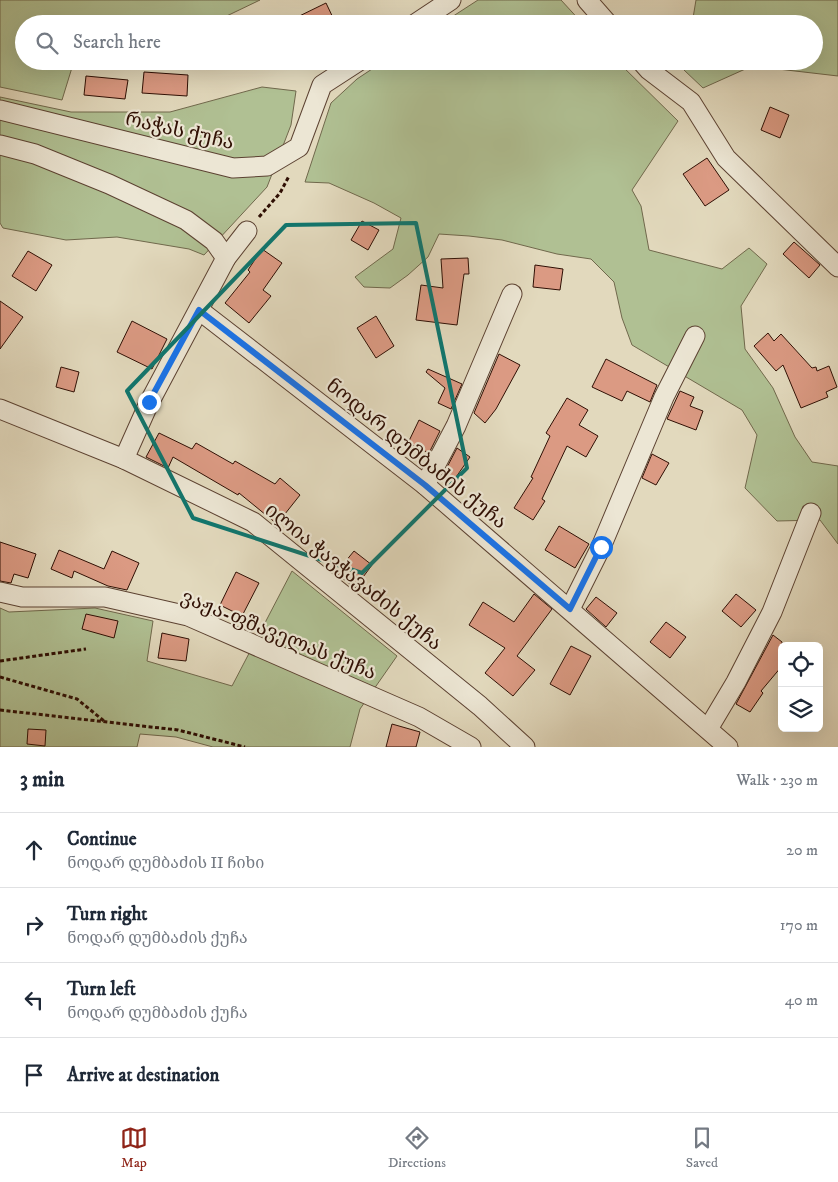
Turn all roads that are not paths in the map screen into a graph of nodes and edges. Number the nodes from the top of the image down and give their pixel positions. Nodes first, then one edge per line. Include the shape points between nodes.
1 (451, 0) edge
2 (587, 0) edge
3 (428, 15) edge
4 (600, 15) edge
5 (344, 70) edge
6 (649, 70) edge
7 (0, 110) edge
8 (0, 144) edge
9 (247, 231) road end
10 (226, 258) junction
11 (838, 267) edge
12 (512, 294) dead end
13 (199, 310) junction
14 (694, 336) dead end
15 (0, 408) edge
16 (124, 459) junction
17 (425, 485) junction
18 (811, 514) dead end
19 (0, 592) edge
20 (570, 609) junction
21 (708, 729) junction
22 (470, 747) edge
23 (525, 747) edge
24 (728, 747) edge

1 - 3 street
2 - 4 street
5 - 7 street, რაჭას ქუჩა via 322,85 299,147 267,166 233,168
6 - 11 street via 691,102 726,158
8 - 10 street via 63,165 186,220 214,241
9 - 10 street
10 - 13 street
12 - 17 street via 456,426
13 - 16 street via 149,402
13 - 17 street, ნოდარ დუმბაძის ქუჩა
14 - 20 street via 664,397 601,547
15 - 16 street, ილია ჭავჭავაძის ქუჩა
16 - 23 street, ილია ჭავჭავაძის ქუჩა via 253,522 480,706
17 - 20 street, ნოდარ დუმბაძის ქუჩა
18 - 21 street via 772,612
19 - 22 street, ვაჟა-ფშაველას ქუჩა via 22,597 106,597 188,616 419,717
20 - 21 street, ნოდარ დუმბაძის ქუჩა
21 - 24 street, ნოდარ დუმბაძის ქუჩა

